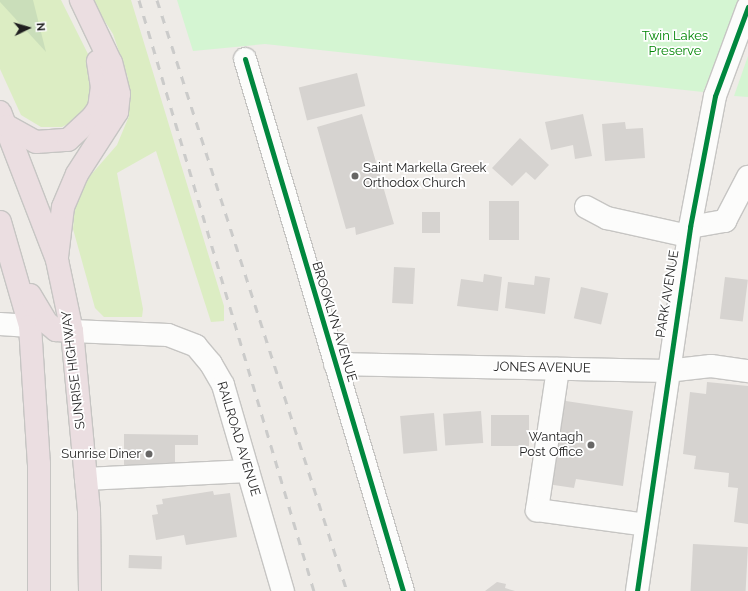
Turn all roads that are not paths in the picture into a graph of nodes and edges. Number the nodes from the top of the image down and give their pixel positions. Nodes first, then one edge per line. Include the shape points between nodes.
1 (66, 0) edge
2 (81, 0) edge
3 (748, 7) edge
4 (244, 59) dead end
5 (3, 119) edge
6 (748, 177) edge
7 (586, 207) dead end
8 (0, 222) edge
9 (689, 231) junction
10 (57, 260) junction
11 (18, 273) junction
12 (0, 324) edge
13 (30, 326) junction
14 (72, 331) junction
15 (335, 364) junction
16 (558, 368) junction
17 (748, 370) edge
18 (667, 371) junction
19 (248, 471) junction
20 (86, 479) junction
21 (646, 525) junction
22 (39, 591) edge
23 (90, 591) edge
24 (284, 591) edge
25 (403, 591) edge
26 (637, 591) edge

1 - 5 highway via 96,56 102,87 98,108 92,118 68,140 36,142
2 - 10 highway via 108,56 119,94 117,112 77,174 63,207
3 - 9 street, PARK AVENUE via 715,96
4 - 15 street, BROOKLYN AVENUE
5 - 10 highway, SUNRISE HIGHWAY
6 - 9 street via 725,221
7 - 9 street via 607,218
8 - 11 highway
9 - 18 street, PARK AVENUE
10 - 14 highway, SUNRISE HIGHWAY
11 - 13 highway
11 - 14 highway via 46,322 56,330
12 - 13 street
13 - 22 highway via 40,464
14 - 19 street, RAILROAD AVENUE via 168,335 196,346 223,385
14 - 20 highway, SUNRISE HIGHWAY
15 - 16 street, JONES AVENUE
15 - 25 street, BROOKLYN AVENUE
16 - 18 street, JONES AVENUE
16 - 21 street via 537,510
17 - 18 street, JONES AVENUE via 711,366
18 - 21 street, PARK AVENUE
19 - 20 street
19 - 24 street, RAILROAD AVENUE
20 - 23 highway, SUNRISE HIGHWAY
21 - 26 street, PARK AVENUE

